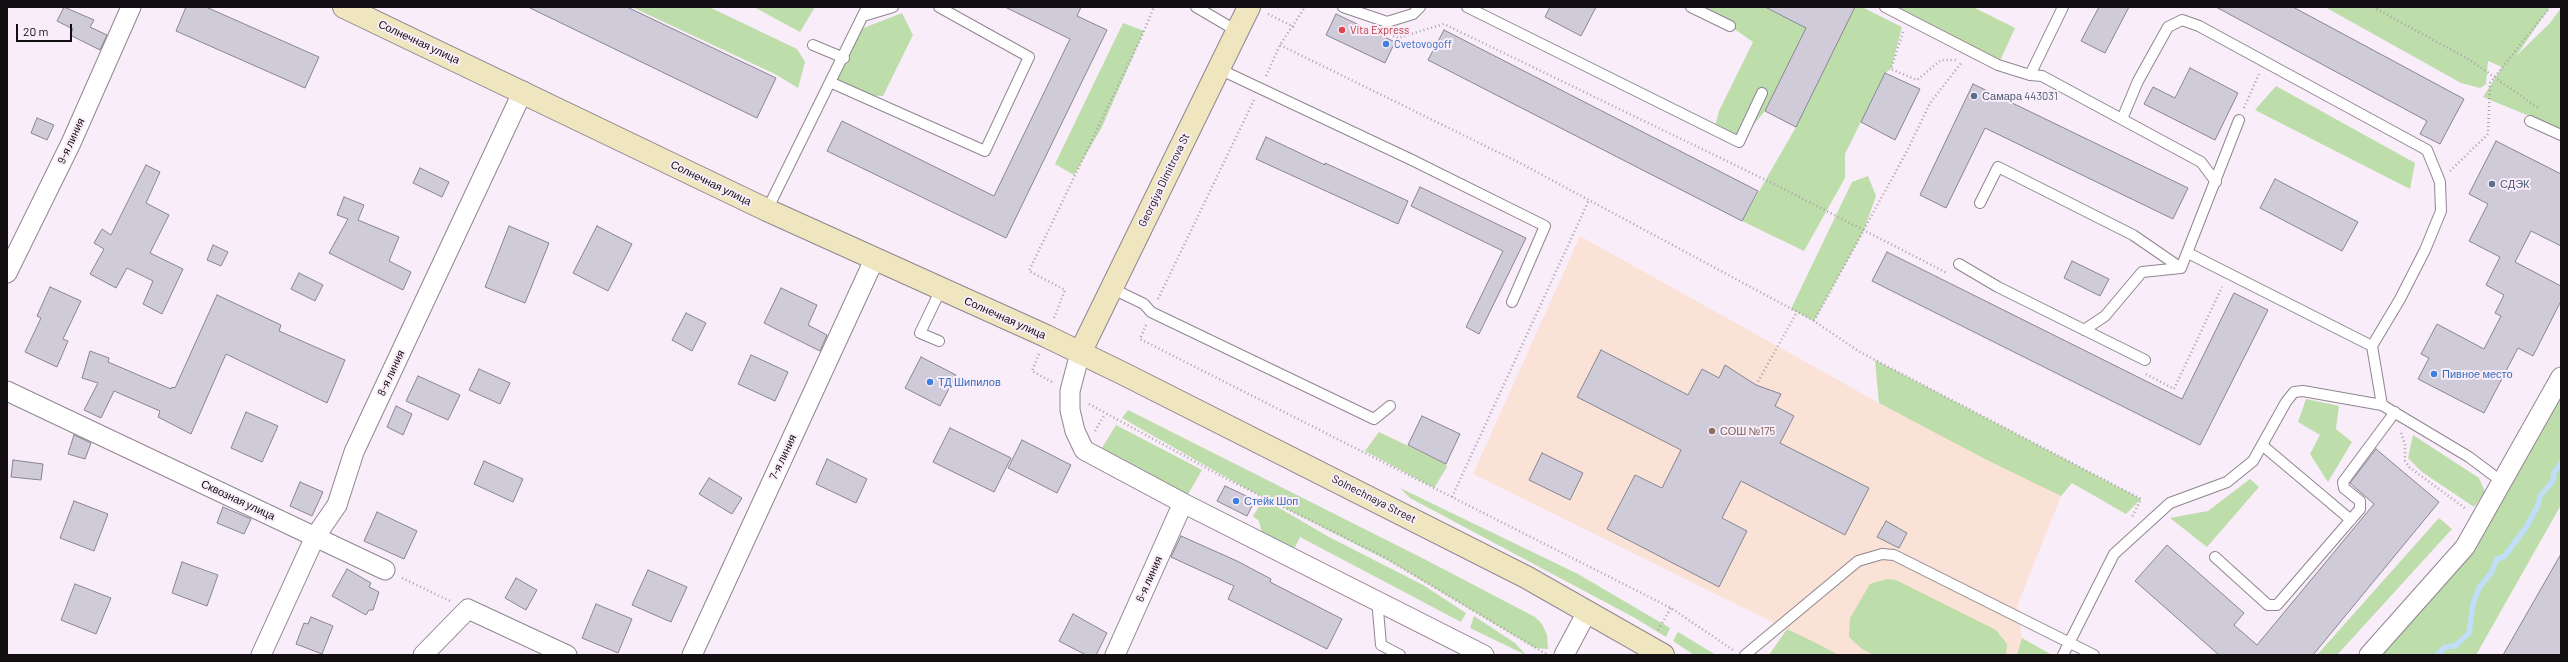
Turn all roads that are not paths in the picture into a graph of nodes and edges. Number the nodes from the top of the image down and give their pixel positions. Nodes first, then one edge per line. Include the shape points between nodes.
1 (131, 7) edge
2 (344, 7) edge
3 (893, 7) edge
4 (939, 7) edge
5 (1196, 7) edge
6 (1343, 7) edge
7 (1420, 7) edge
8 (1467, 7) edge
9 (1691, 7) edge
10 (1885, 7) edge
11 (2063, 7) edge
12 (1255, 9) edge
13 (865, 11) edge
14 (1730, 26) dead end
15 (1237, 31) junction
16 (813, 44) dead end
17 (844, 58) junction
18 (1219, 69) junction
19 (2030, 75) junction
20 (832, 83) junction
21 (523, 91) junction
22 (1762, 93) dead end
23 (2122, 119) junction
24 (2239, 120) road end
25 (2530, 121) dead end
26 (2561, 135) edge
27 (2216, 182) junction
28 (1980, 203) dead end
29 (767, 210) junction
30 (2188, 253) junction
31 (874, 260) junction
32 (1959, 264) dead end
33 (2181, 268) junction
34 (7, 273) edge
35 (1111, 288) junction
36 (941, 289) junction
37 (1512, 302) dead end
38 (2084, 330) junction
39 (939, 341) dead end
40 (2372, 346) junction
41 (1080, 353) junction
42 (2145, 360) dead end
43 (2561, 377) edge
44 (7, 391) edge
45 (2382, 405) junction
46 (1390, 406) dead end
47 (2395, 412) junction
48 (2262, 445) junction
49 (2501, 481) junction
50 (1183, 504) junction
51 (2351, 520) junction
52 (315, 537) junction
53 (2215, 557) dead end
54 (385, 570) road end
55 (1377, 599) junction
56 (1587, 612) junction
57 (2070, 642) junction
58 (1740, 653) edge
59 (260, 655) edge
60 (423, 655) edge
61 (567, 655) edge
62 (692, 655) edge
63 (1115, 655) edge
64 (1400, 655) edge
65 (1484, 655) edge
66 (1564, 655) edge
67 (1663, 655) edge
68 (2063, 655) edge
69 (2094, 655) edge
70 (2369, 655) edge

1 - 34 street, 9-я линия via 71,143
2 - 21 main road, Солнечная улица
3 - 13 lane
4 - 20 lane via 1029,57 985,151
5 - 15 lane
6 - 7 lane via 1387,22 1413,14
8 - 22 lane via 1739,142
9 - 14 lane
10 - 19 lane via 1998,64
11 - 19 lane
12 - 15 main road, Georgiya Dimitrova St
13 - 17 lane
15 - 18 main road, Georgiya Dimitrova St
16 - 17 lane
17 - 20 lane
18 - 35 main road, Georgiya Dimitrova St
18 - 37 lane via 1545,226
19 - 23 lane via 2042,76
20 - 29 lane
21 - 29 main road, Солнечная улица
21 - 52 street, 8-я линия via 354,452 337,505
23 - 27 lane via 2201,162
23 - 40 lane via 2138,81 2168,27 2182,20 2199,26 2427,150 2440,182 2441,210 2425,250
24 - 27 lane
25 - 26 lane
27 - 30 lane
28 - 33 lane via 1998,167 2133,235
29 - 31 main road, Солнечная улица
30 - 33 lane
30 - 40 lane via 2303,314
31 - 36 main road, Солнечная улица
31 - 62 street, 7-я линия
32 - 38 lane via 1998,287
33 - 38 lane via 2142,272 2105,316
35 - 41 main road, Georgiya Dimitrova St
35 - 46 lane via 1144,304 1151,312 1374,419
36 - 39 lane via 920,333
36 - 41 main road, Солнечная улица
38 - 42 lane
40 - 45 lane
41 - 50 street via 1070,391 1070,410 1075,431 1084,450
41 - 56 main road, Solnechnaya Street via 1354,488 1526,577
43 - 49 street
44 - 52 street, Сквозная улица
45 - 47 lane
45 - 48 lane via 2304,391 2294,392
47 - 49 lane via 2469,457
47 - 51 lane via 2343,482 2344,488 2362,505
48 - 51 lane
48 - 57 lane via 2253,461 2227,482 2170,504 2114,554
49 - 70 street via 2465,547
50 - 55 street
50 - 63 street, 6-я линия
51 - 53 lane via 2273,607
52 - 54 street, Сквозная улица
52 - 59 street, 8-я линия
55 - 64 lane via 1381,645
55 - 65 street
56 - 66 street
56 - 67 main road, Solnechnaya Street
57 - 58 lane via 1894,556 1882,554 1858,561
57 - 68 lane
57 - 69 lane
60 - 61 street via 468,609

